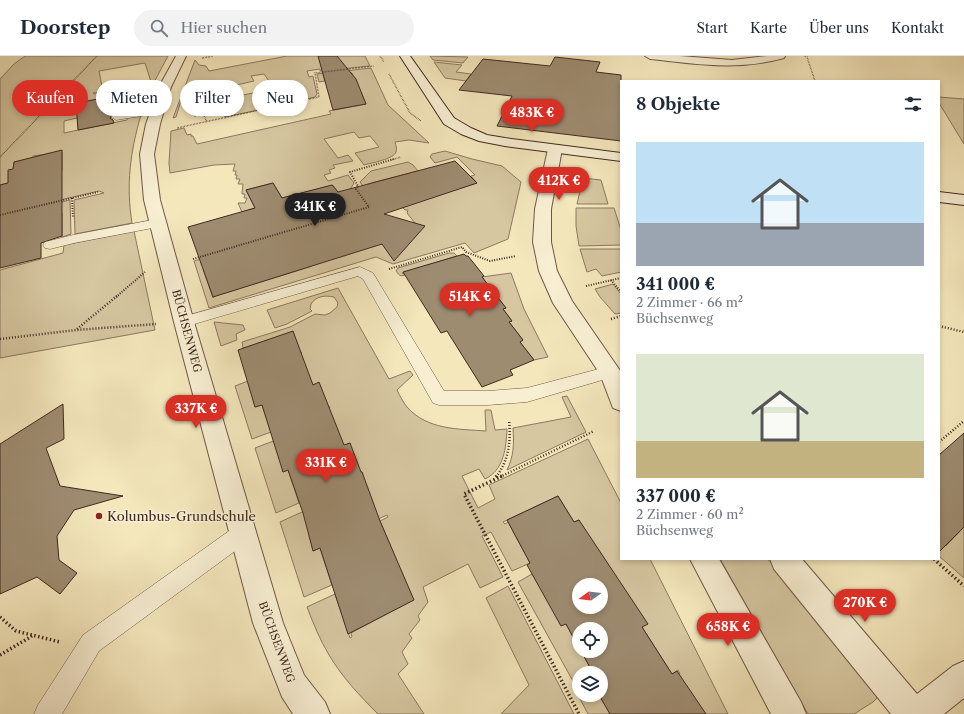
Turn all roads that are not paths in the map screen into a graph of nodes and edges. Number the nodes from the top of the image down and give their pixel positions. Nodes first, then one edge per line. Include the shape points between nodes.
1 (181, 56) edge
2 (405, 56) edge
3 (650, 56) edge
4 (780, 56) edge
5 (169, 80) edge
6 (124, 116) edge
7 (156, 116) edge
8 (116, 117) dead end
9 (555, 149) junction
10 (620, 157) edge
11 (940, 197) edge
12 (964, 200) edge
13 (158, 223) junction
14 (50, 245) dead end
15 (184, 322) junction
16 (615, 377) edge
17 (620, 398) edge
18 (243, 533) junction
19 (705, 560) edge
20 (785, 560) edge
21 (964, 677) edge
22 (47, 714) edge
23 (313, 714) edge
24 (789, 714) edge
25 (912, 714) edge
26 (918, 714) edge

1 - 5 street, BÜCHSENWEG
2 - 9 street via 449,121 484,138
3 - 4 street via 728,64 768,60
6 - 8 lane
7 - 13 street, BÜCHSENWEG via 147,154 152,200
9 - 10 street
9 - 16 street via 543,209 542,242 548,271 563,303
11 - 12 street
13 - 14 lane
13 - 15 street, BÜCHSENWEG
15 - 16 lane via 360,271 368,276 439,398 527,395
15 - 18 street, BÜCHSENWEG
16 - 17 street
18 - 22 lane via 91,644
18 - 23 street, BÜCHSENWEG via 268,623 293,686
19 - 24 street
20 - 25 street
21 - 26 street

